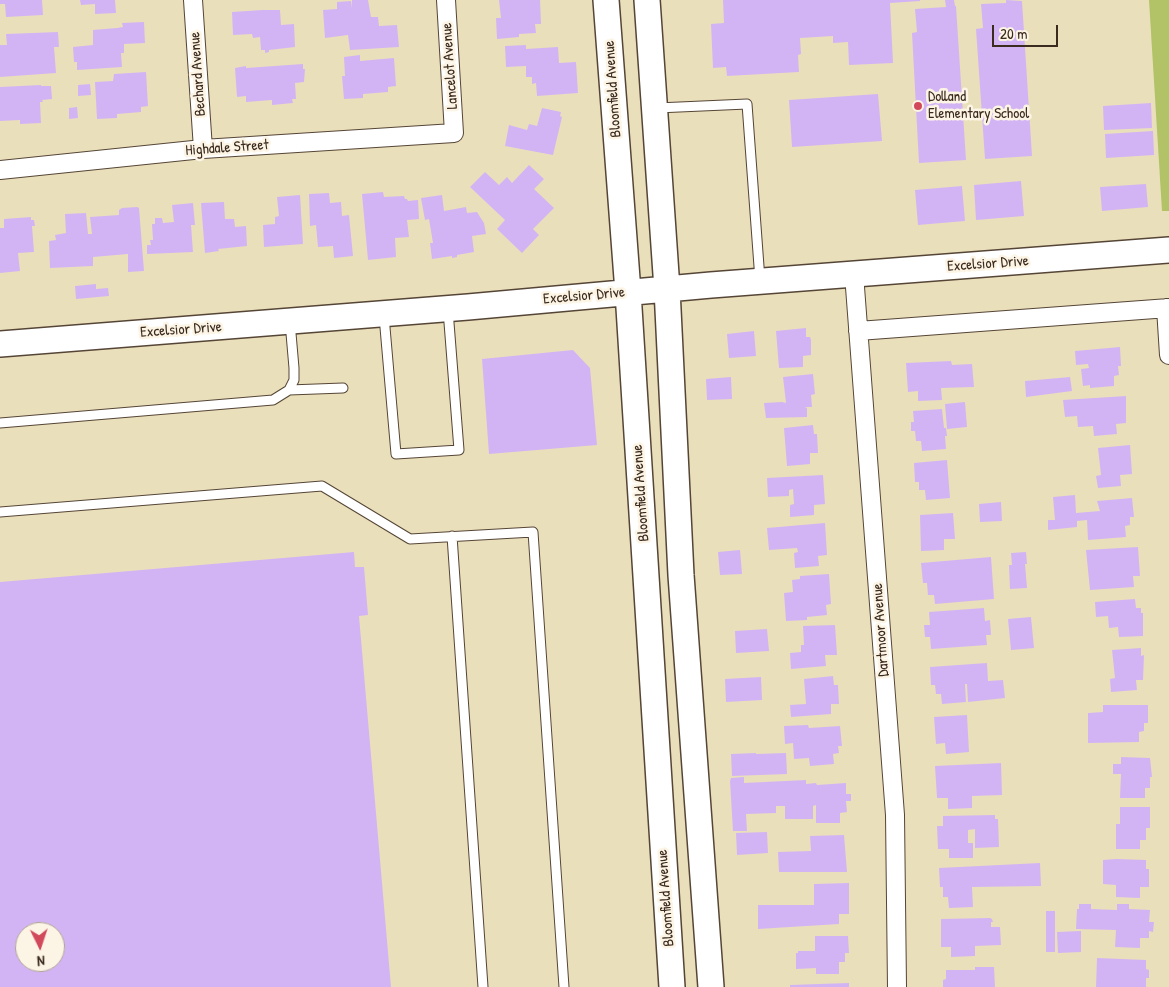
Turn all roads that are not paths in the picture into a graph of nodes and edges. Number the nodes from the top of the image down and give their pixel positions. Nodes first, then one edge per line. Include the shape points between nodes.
1 (193, 0) edge
2 (446, 0) edge
3 (606, 0) edge
4 (647, 0) edge
5 (654, 108) junction
6 (454, 132) joint
7 (203, 149) junction
8 (0, 170) edge
9 (1169, 250) edge
10 (854, 274) junction
11 (760, 281) junction
12 (667, 289) junction
13 (628, 292) junction
14 (448, 308) junction
15 (1167, 308) edge
16 (384, 313) junction
17 (290, 321) junction
18 (858, 331) junction
19 (0, 344) edge
20 (1169, 356) edge
21 (343, 388) dead end
22 (289, 390) junction
23 (0, 423) edge
24 (0, 512) edge
25 (452, 536) junction
26 (483, 987) edge
27 (564, 987) edge
28 (672, 987) edge
29 (710, 987) edge
30 (897, 987) edge

1 - 7 street, Bechard Avenue
2 - 6 street, Lancelot Avenue
3 - 13 main road, Bloomfield Avenue
4 - 5 main road
5 - 11 lane via 747,104
5 - 12 main road
6 - 7 street, Highdale Street
7 - 8 street, Highdale Street
9 - 10 main road, Excelsior Drive
10 - 11 main road, Excelsior Drive
10 - 18 street, Dartmoor Avenue
11 - 12 main road, Excelsior Drive
12 - 13 main road, Excelsior Drive
12 - 29 main road via 681,575
13 - 14 main road, Excelsior Drive
13 - 28 main road, Bloomfield Avenue
14 - 16 main road, Excelsior Drive
14 - 16 lane via 459,450 396,454
15 - 18 street
15 - 20 street
16 - 17 main road, Excelsior Drive
17 - 19 main road, Excelsior Drive
17 - 22 lane via 294,380
18 - 30 street, Dartmoor Avenue via 895,815
21 - 22 lane
22 - 23 lane via 273,400
24 - 25 lane via 322,486 410,539
25 - 26 lane
25 - 27 lane via 533,532

